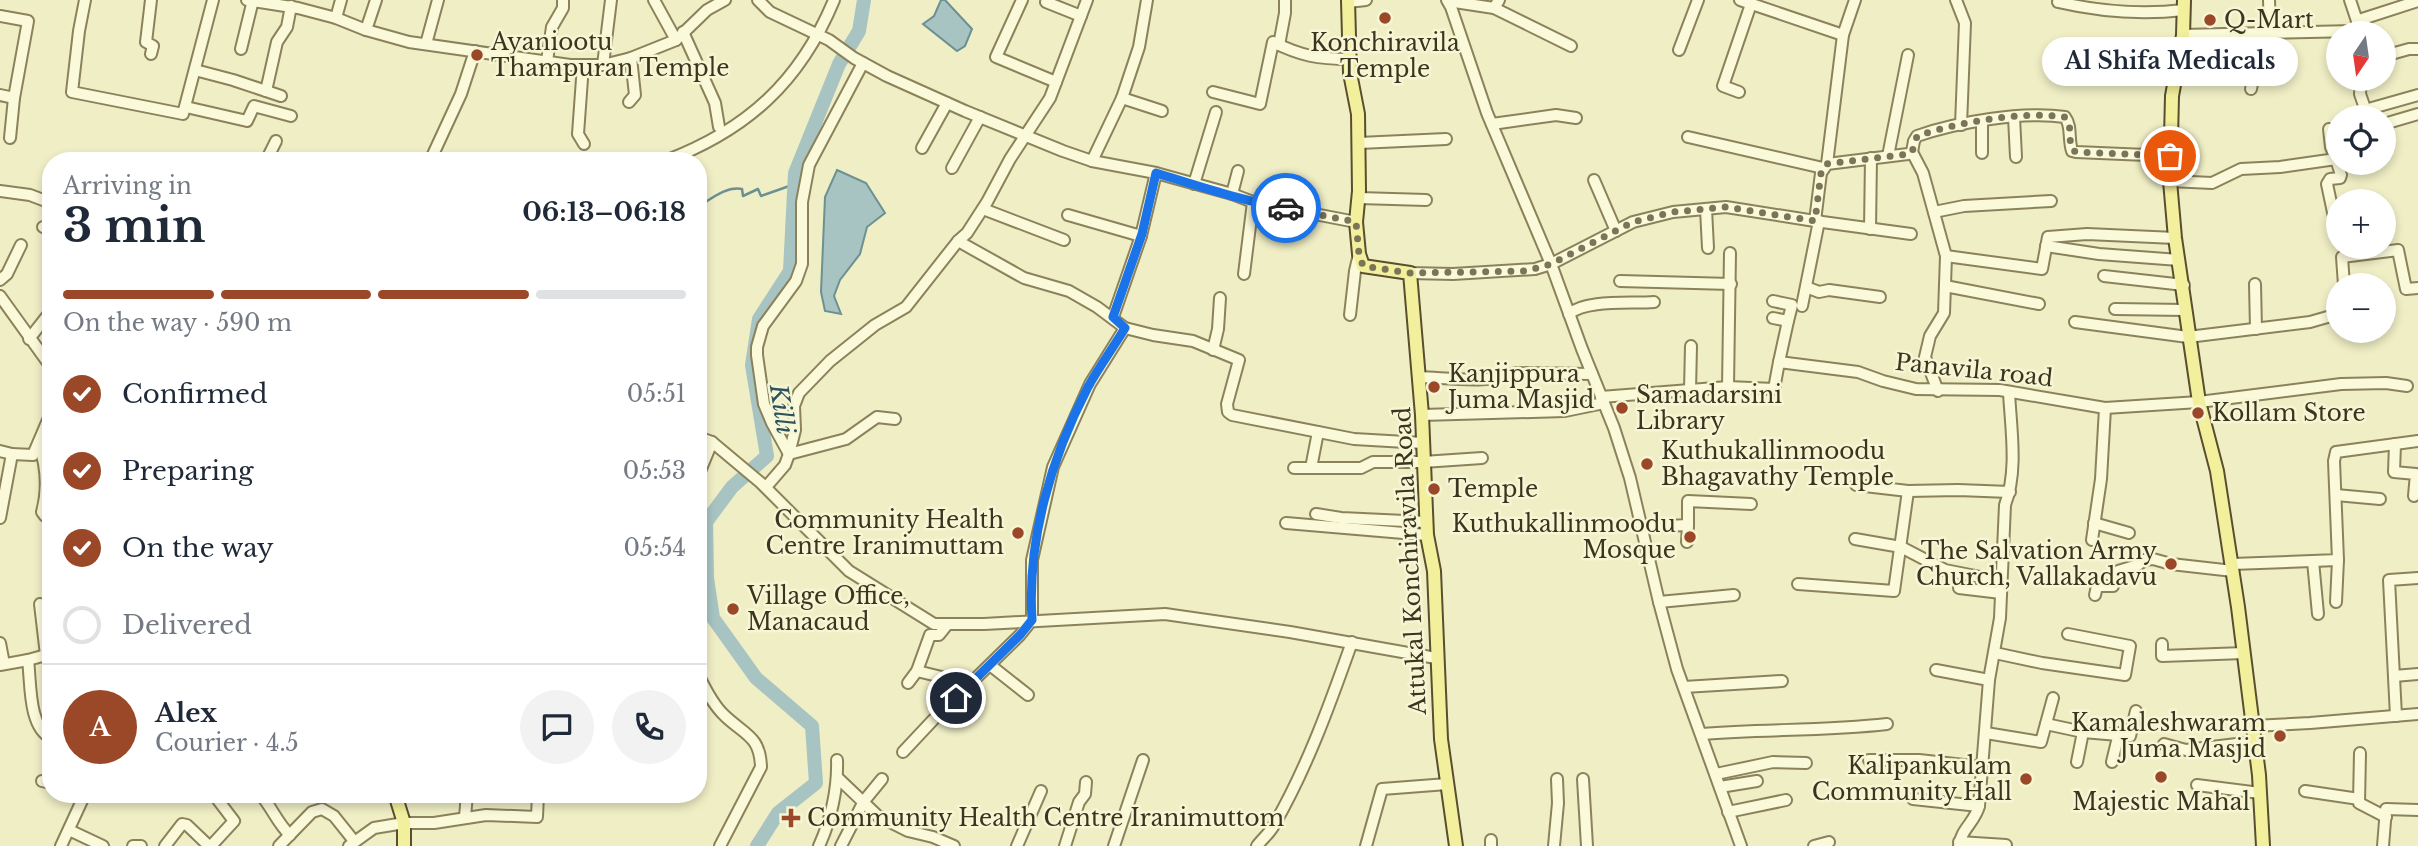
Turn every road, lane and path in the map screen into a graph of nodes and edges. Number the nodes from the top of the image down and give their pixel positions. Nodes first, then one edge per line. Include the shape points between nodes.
1 (85, 0) edge
2 (151, 0) edge
3 (213, 0) edge
4 (247, 0) edge
5 (341, 0) edge
6 (376, 0) edge
7 (438, 0) edge
8 (563, 0) edge
9 (611, 0) edge
10 (654, 0) edge
11 (725, 0) edge
12 (758, 0) edge
13 (834, 0) edge
14 (1022, 0) edge
15 (1087, 0) edge
16 (1147, 0) edge
17 (1284, 0) edge
18 (1366, 0) edge
19 (1698, 0) edge
20 (1855, 0) edge
21 (1956, 0) edge
22 (2059, 0) edge
23 (2269, 0) edge
24 (2350, 0) edge
25 (253, 1) edge
26 (1349, 1) edge
27 (1447, 1) edge
28 (2418, 1) edge
29 (1046, 2) dead end
30 (1746, 2) edge
31 (1496, 4) edge
32 (309, 5) edge
33 (705, 5) edge
34 (2184, 5) edge
35 (291, 6) junction
36 (0, 16) edge
37 (1081, 16) junction
38 (336, 18) junction
39 (2356, 21) edge
40 (2374, 21) edge
41 (366, 30) junction
42 (2326, 32) edge
43 (2266, 34) junction
44 (1843, 35) junction
45 (2183, 35) junction
46 (679, 36) junction
47 (824, 38) junction
48 (426, 44) junction
49 (1279, 45) junction
50 (1571, 46) dead end
51 (2418, 49) edge
52 (241, 50) dead end
53 (1679, 50) dead end
54 (475, 51) junction
55 (2396, 52) edge
56 (152, 54) dead end
57 (1908, 55) dead end
58 (631, 58) junction
59 (1350, 59) junction
60 (547, 61) junction
61 (858, 61) junction
62 (583, 65) junction
63 (603, 65) junction
64 (195, 70) junction
65 (1056, 82) junction
66 (2251, 89) dead end
67 (266, 91) junction
68 (1213, 92) dead end
69 (1739, 92) dead end
70 (0, 95) edge
71 (2415, 95) edge
72 (281, 96) dead end
73 (1122, 97) junction
74 (14, 98) junction
75 (629, 102) dead end
76 (947, 103) junction
77 (2390, 105) edge
78 (186, 107) junction
79 (1162, 111) dead end
80 (1216, 112) dead end
81 (2418, 114) edge
82 (291, 116) dead end
83 (980, 117) junction
84 (2014, 117) junction
85 (1576, 118) dead end
86 (2396, 120) edge
87 (1982, 121) junction
88 (1492, 124) junction
89 (1961, 125) junction
90 (719, 127) dead end
91 (1027, 136) junction
92 (1688, 137) dead end
93 (10, 138) dead end
94 (1446, 139) dead end
95 (276, 141) dead end
96 (1359, 143) junction
97 (584, 144) dead end
98 (922, 148) dead end
99 (270, 152) edge
100 (434, 152) edge
101 (686, 152) edge
102 (1912, 152) junction
103 (1982, 153) dead end
104 (1888, 156) junction
105 (2170, 156) junction
106 (2016, 157) dead end
107 (1871, 158) junction
108 (1091, 161) junction
109 (2326, 161) edge
110 (1825, 166) junction
111 (952, 168) dead end
112 (1238, 171) dead end
113 (1156, 173) junction
114 (2341, 175) edge
115 (1594, 180) dead end
116 (2170, 181) junction
117 (1194, 184) junction
118 (2328, 189) edge
119 (0, 191) edge
120 (1232, 194) junction
121 (1359, 198) junction
122 (42, 200) edge
123 (1426, 200) dead end
124 (2051, 201) dead end
125 (1253, 202) junction
126 (983, 209) junction
127 (1706, 209) junction
128 (1934, 212) junction
129 (1068, 215) dead end
130 (1817, 221) junction
131 (1356, 222) junction
132 (1870, 229) junction
133 (1616, 231) junction
134 (1911, 234) dead end
135 (1141, 236) junction
136 (2175, 238) junction
137 (1064, 240) dead end
138 (958, 241) junction
139 (20, 245) dead end
140 (2046, 246) junction
141 (1708, 248) dead end
142 (2396, 250) edge
143 (1730, 253) dead end
144 (1359, 254) junction
145 (1946, 256) junction
146 (2179, 260) junction
147 (1551, 264) junction
148 (1410, 273) junction
149 (1244, 274) dead end
150 (2104, 276) dead end
151 (0, 280) edge
152 (1620, 281) dead end
153 (1731, 284) junction
154 (2255, 284) dead end
155 (2184, 285) junction
156 (1945, 286) junction
157 (1806, 287) junction
158 (2418, 288) edge
159 (0, 296) edge
160 (1880, 297) dead end
161 (1220, 299) dead end
162 (1773, 301) dead end
163 (1654, 302) dead end
164 (2039, 303) dead end
165 (1802, 306) dead end
166 (2115, 309) dead end
167 (2185, 310) junction
168 (1569, 314) junction
169 (1350, 315) dead end
170 (1113, 317) junction
171 (2326, 317) edge
172 (1773, 318) dead end
173 (1788, 321) junction
174 (42, 322) edge
175 (2075, 322) dead end
176 (1125, 328) junction
177 (2256, 329) junction
178 (2188, 337) junction
179 (29, 339) junction
180 (1691, 346) dead end
181 (1213, 350) junction
182 (42, 356) edge
183 (1779, 362) junction
184 (1592, 374) junction
185 (1420, 377) junction
186 (2407, 386) dead end
187 (1728, 387) junction
188 (1690, 390) junction
189 (1938, 391) junction
190 (2010, 393) junction
191 (1602, 400) junction
192 (2199, 402) junction
193 (2105, 408) junction
194 (1422, 415) junction
195 (894, 419) dead end
196 (1318, 432) junction
197 (42, 434) edge
198 (707, 440) edge
199 (2418, 441) edge
200 (712, 442) junction
201 (1423, 443) junction
202 (38, 444) junction
203 (2395, 444) junction
204 (0, 451) edge
205 (12, 454) junction
206 (42, 454) edge
207 (707, 454) edge
208 (789, 454) junction
209 (1482, 458) dead end
210 (1423, 462) junction
211 (1294, 468) dead end
212 (1311, 468) junction
213 (763, 485) junction
214 (1856, 485) dead end
215 (1908, 491) junction
216 (2010, 492) junction
217 (2336, 495) junction
218 (2414, 496) dead end
219 (2380, 499) dead end
220 (1751, 505) dead end
221 (1316, 514) dead end
222 (0, 518) edge
223 (1286, 523) dead end
224 (2094, 523) junction
225 (1688, 525) junction
226 (1642, 527) junction
227 (1426, 529) junction
228 (2129, 533) dead end
229 (1855, 539) dead end
230 (2092, 540) dead end
231 (1687, 542) dead end
232 (1901, 547) junction
233 (2338, 560) junction
234 (2313, 561) junction
235 (2232, 567) junction
236 (2418, 578) edge
237 (2001, 581) junction
238 (1798, 584) dead end
239 (1959, 588) dead end
240 (2001, 593) junction
241 (1734, 595) dead end
242 (2095, 595) dead end
243 (2336, 601) dead end
244 (1658, 602) junction
245 (40, 604) dead end
246 (2318, 614) dead end
247 (1032, 620) junction
248 (42, 621) edge
249 (947, 625) junction
250 (2068, 634) dead end
251 (1352, 642) junction
252 (0, 643) edge
253 (2162, 644) dead end
254 (1995, 653) junction
255 (2244, 653) junction
256 (42, 656) edge
257 (1436, 658) junction
258 (28, 660) junction
259 (2, 665) edge
260 (990, 665) junction
261 (917, 670) junction
262 (1936, 670) dead end
263 (2418, 674) edge
264 (2394, 676) junction
265 (1989, 680) junction
266 (1782, 681) dead end
267 (908, 683) dead end
268 (970, 684) junction
269 (1684, 687) junction
270 (707, 693) edge
271 (1028, 695) dead end
272 (2053, 698) dead end
273 (2136, 711) dead end
274 (2418, 714) edge
275 (2396, 716) junction
276 (1887, 724) dead end
277 (2046, 724) junction
278 (2253, 726) junction
279 (42, 730) edge
280 (2083, 732) junction
281 (1986, 733) junction
282 (2119, 733) junction
283 (1702, 734) junction
284 (2255, 742) junction
285 (2164, 744) dead end
286 (904, 752) dead end
287 (2360, 753) dead end
288 (837, 760) dead end
289 (1143, 760) dead end
290 (1869, 760) dead end
291 (2077, 762) dead end
292 (2112, 762) dead end
293 (1806, 763) dead end
294 (1982, 767) junction
295 (1716, 774) junction
296 (838, 778) junction
297 (882, 779) dead end
298 (1557, 779) dead end
299 (1583, 779) dead end
300 (1757, 781) dead end
301 (1086, 782) dead end
302 (1447, 783) junction
303 (2197, 785) dead end
304 (1720, 787) junction
305 (1041, 791) dead end
306 (2305, 791) dead end
307 (2260, 793) junction
308 (1913, 799) dead end
309 (2359, 799) junction
310 (1787, 800) dead end
311 (864, 801) junction
312 (81, 803) edge
313 (220, 803) edge
314 (268, 803) edge
315 (398, 803) edge
316 (466, 803) edge
317 (538, 803) edge
318 (1979, 806) junction
319 (2418, 810) edge
320 (1728, 812) junction
321 (2386, 813) junction
322 (465, 817) junction
323 (404, 823) junction
324 (69, 830) junction
325 (290, 835) junction
326 (1829, 842) dead end
327 (351, 843) edge
328 (1959, 844) edge
329 (2006, 845) edge
330 (61, 846) edge
331 (103, 846) edge
332 (133, 846) edge
333 (141, 846) edge
334 (165, 846) edge
335 (210, 846) edge
336 (279, 846) edge
337 (404, 846) edge
338 (720, 846) edge
339 (819, 846) edge
340 (841, 846) edge
341 (954, 846) edge
342 (1017, 846) edge
343 (1065, 846) edge
344 (1114, 846) edge
345 (1257, 846) edge
346 (1366, 846) edge
347 (1456, 846) edge
348 (1554, 846) edge
349 (1587, 846) edge
350 (1741, 846) edge
351 (1814, 846) edge
352 (2263, 846) edge
353 (2383, 846) edge

1 - 78 street via 72,92 183,114
2 - 56 street via 146,43 153,46
3 - 64 street
4 - 25 street
5 - 38 street
6 - 41 street
7 - 48 street
8 - 60 street via 552,27
9 - 63 street
10 - 46 street
11 - 33 street
12 - 47 street via 770,12
13 - 47 street
14 - 65 street via 996,57
15 - 37 street
16 - 73 street via 1139,47
17 - 49 street
18 - 26 street
19 - 53 street
20 - 44 street
21 - 89 street via 1965,23
22 - 34 street via 2122,13 2157,13
23 - 43 street
24 - 39 street
25 - 35 street
25 - 52 street
26 - 59 main road
27 - 31 street
27 - 88 street
28 - 40 street
29 - 37 street
30 - 44 street
30 - 69 street via 1723,86
31 - 50 street
32 - 35 street
32 - 38 street
33 - 46 street
34 - 45 main road
35 - 67 street
36 - 74 street via 28,21
37 - 65 street
38 - 41 street
41 - 48 street
42 - 43 street
43 - 45 street
43 - 66 street
44 - 110 street
45 - 105 main road via 2172,96
46 - 58 street
46 - 90 street via 715,103
47 - 61 street
47 - 101 street via 743,122
48 - 54 street
49 - 59 street via 1319,59
49 - 68 street via 1273,42 1260,104
51 - 55 street
54 - 60 street
54 - 100 street
57 - 104 street
58 - 63 street
58 - 75 street via 635,95
59 - 96 main road
60 - 62 street
61 - 76 street
61 - 208 street via 809,165 802,202 802,264 796,281 763,326 757,347 764,404
62 - 63 street
62 - 97 street via 578,134
64 - 67 street
64 - 78 street
65 - 91 street
67 - 72 street
70 - 74 street
71 - 77 street
71 - 81 street
73 - 79 street
73 - 108 street
74 - 93 street
76 - 83 street
76 - 98 street
78 - 82 street via 247,121 254,106
80 - 117 street
81 - 86 street
83 - 91 street
83 - 111 street
84 - 87 street
84 - 105 street via 2065,117 2076,152
84 - 106 street
85 - 88 street via 1556,115
87 - 89 street
87 - 103 street
88 - 147 street
89 - 102 street via 1917,136
91 - 108 street
91 - 126 street
92 - 110 street
94 - 96 street
95 - 99 street
96 - 121 main road
102 - 104 street
102 - 128 street
104 - 107 street
105 - 116 main road
107 - 110 street
107 - 132 street
108 - 113 street
109 - 116 street via 2241,169 2212,183
110 - 130 street
112 - 120 street
113 - 117 street
113 - 135 street
114 - 118 street via 2330,179
115 - 133 street
116 - 136 main road
117 - 120 street
119 - 122 street
120 - 125 street
121 - 123 street
121 - 131 main road
124 - 128 street
125 - 131 street
125 - 149 street
126 - 137 street
126 - 138 street
127 - 130 street via 1726,207
127 - 133 street via 1673,212
127 - 141 street
128 - 145 street
129 - 135 street
130 - 132 street
130 - 157 street
131 - 144 main road
132 - 134 street
133 - 147 street
135 - 170 street
136 - 140 street via 2087,234 2048,237
136 - 146 main road
138 - 170 street via 1024,278 1069,291
138 - 208 street via 906,307 830,361 799,393
139 - 151 street
140 - 145 street via 2042,269
140 - 146 street
142 - 158 street via 2406,289
143 - 153 street
144 - 148 main road via 1363,266
144 - 169 street
145 - 156 street
146 - 155 main road
147 - 148 street via 1526,271
147 - 168 street
148 - 185 main road, Attukal Konchiravila Road
150 - 155 street
152 - 153 street
153 - 187 street
154 - 177 street
155 - 167 main road
156 - 164 street
156 - 189 street via 1944,313 1930,336 1925,357
157 - 160 street
157 - 165 street
159 - 179 street
161 - 181 street
162 - 173 street via 1792,305
163 - 168 street via 1597,304
166 - 167 street
167 - 178 main road
168 - 184 street
170 - 176 street
171 - 177 street
172 - 173 street
173 - 183 street
174 - 179 street
175 - 178 street
176 - 181 street via 1193,341
176 - 247 street via 1090,384 1053,467 1032,560
177 - 178 street
178 - 192 main road
179 - 182 street
180 - 188 street
181 - 196 street via 1239,360 1228,412
183 - 187 street via 1774,389
183 - 189 street, Panavila road via 1858,372
184 - 185 street
184 - 191 street
185 - 194 main road, Attukal Konchiravila Road
186 - 192 street, Panavila road via 2316,387
187 - 188 street
188 - 191 street
189 - 190 street, Panavila road
190 - 193 street, Panavila road
190 - 216 street
191 - 194 street via 1565,411
191 - 226 street
192 - 193 street, Panavila road
192 - 235 main road via 2217,471
193 - 224 street
194 - 201 main road, Attukal Konchiravila Road
195 - 208 street via 877,417 846,439
196 - 201 street
196 - 212 street
197 - 202 street
198 - 200 street
199 - 203 street
200 - 207 street
200 - 213 street
201 - 210 main road, Attukal Konchiravila Road
202 - 205 street via 33,454
202 - 206 street
203 - 217 street via 2336,452
203 - 218 street via 2394,472 2416,474
204 - 205 street
205 - 222 street
208 - 213 street via 785,465
209 - 210 street
210 - 212 street
210 - 227 main road, Attukal Konchiravila Road
211 - 212 street
213 - 249 street via 849,571 934,624
214 - 215 street
215 - 216 street
215 - 232 street
216 - 237 street via 2005,505
217 - 219 street
217 - 233 street
220 - 225 street via 1688,501
221 - 227 street
223 - 227 street
224 - 228 street
224 - 230 street
225 - 226 street
225 - 231 street
226 - 244 street
227 - 257 main road, Attukal Konchiravila Road via 1434,571
229 - 232 street
232 - 237 street via 1945,570
232 - 238 street via 1894,591
233 - 234 street
233 - 243 street
234 - 235 street
234 - 246 street
235 - 242 street via 2144,560 2118,571 2113,586 2096,586
235 - 255 main road
236 - 264 street via 2389,580
237 - 240 street
239 - 240 street
240 - 254 street
241 - 244 street
244 - 269 street
245 - 248 street
247 - 249 street
247 - 251 street via 1165,614
247 - 260 street
249 - 261 street via 939,635 930,635
250 - 254 street via 2130,646 2125,675
251 - 257 street
251 - 345 street via 1298,777 1273,828
252 - 259 street
253 - 255 street via 2162,656
254 - 265 street
255 - 278 main road
256 - 258 street
257 - 302 main road, Attukal Konchiravila Road
258 - 259 street
258 - 279 street via 35,717
260 - 268 street
260 - 271 street
261 - 267 street
261 - 268 street
262 - 265 street
263 - 264 street
264 - 275 street
265 - 281 street
266 - 269 street
268 - 286 street
269 - 283 street
270 - 338 street via 761,752 761,767
272 - 277 street
273 - 282 street via 2130,736
274 - 275 street
275 - 278 street
276 - 283 street
277 - 280 street
277 - 281 street via 2041,742
278 - 284 main road
280 - 282 street
280 - 291 street
281 - 294 street
282 - 292 street
283 - 295 street
284 - 285 street via 2186,750
284 - 307 main road
287 - 309 street
288 - 296 street
289 - 344 street
290 - 294 street
293 - 295 street via 1773,762
294 - 318 street
295 - 304 street
296 - 311 street
296 - 339 street
297 - 311 street
298 - 348 street
299 - 349 street
300 - 304 street
301 - 343 street
302 - 346 street via 1382,789
302 - 347 main road, Attukal Konchiravila Road
303 - 307 street
304 - 320 street
305 - 342 street
306 - 309 street
307 - 352 main road
308 - 318 street
309 - 321 street via 2359,803
310 - 320 street
311 - 340 street
311 - 341 street via 892,823
312 - 324 street
313 - 335 street via 234,821
314 - 325 street
315 - 323 main road
316 - 322 street
317 - 322 street via 537,817
318 - 328 street
319 - 321 street
320 - 350 street
321 - 353 street
322 - 323 street
323 - 327 street via 374,828
323 - 337 main road
324 - 330 street
324 - 331 street
325 - 327 street via 322,808 334,816
325 - 336 street
326 - 351 street
328 - 329 street
332 - 333 street
334 - 335 street via 182,824

